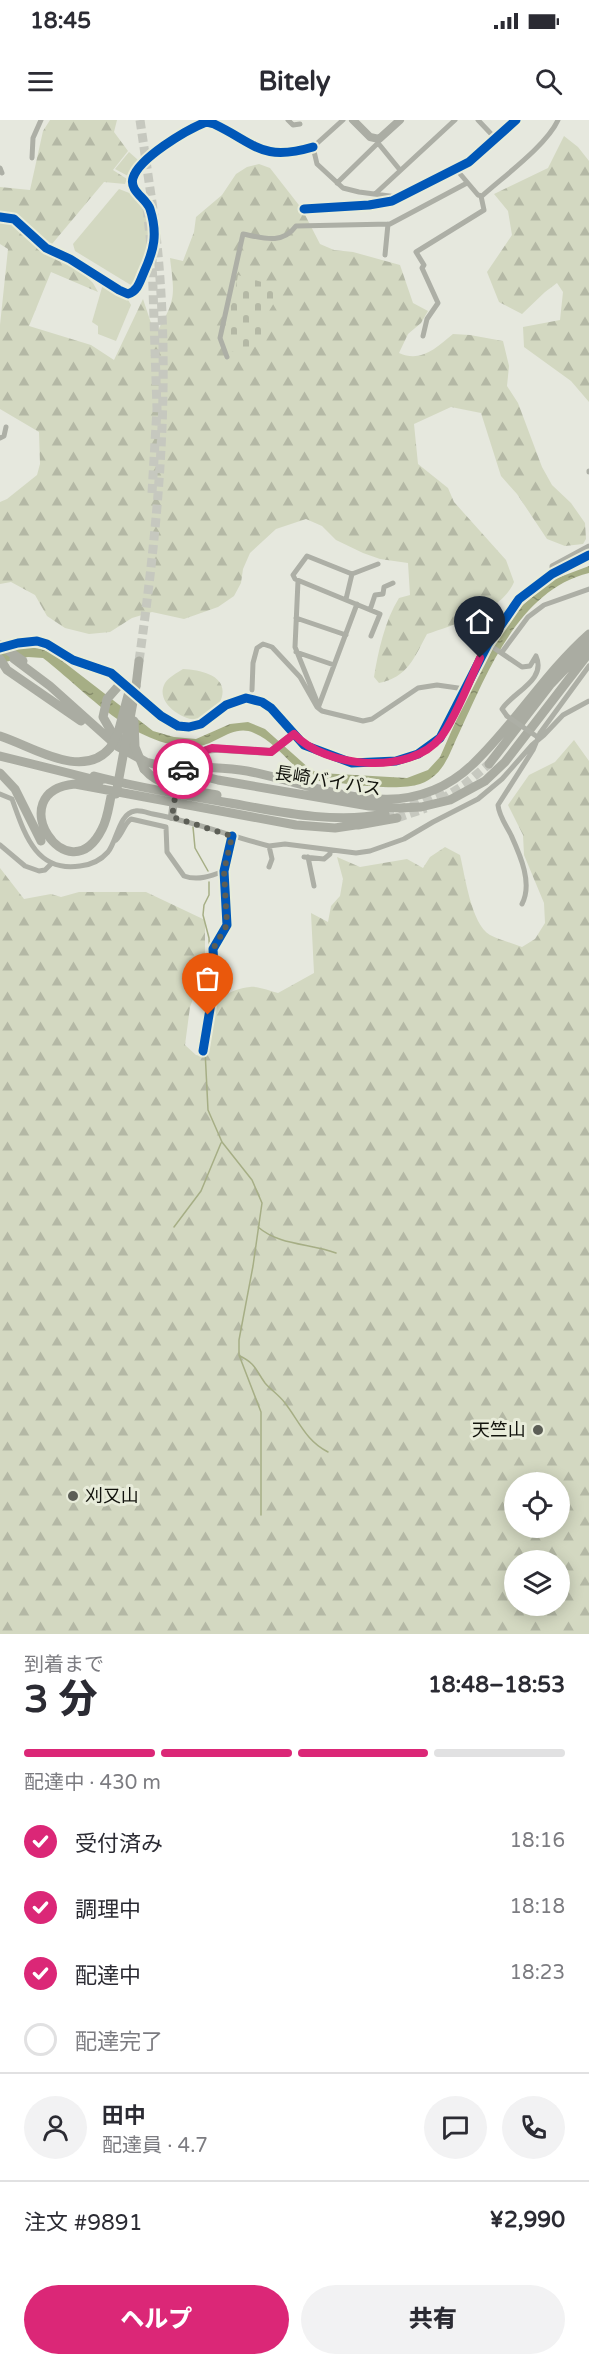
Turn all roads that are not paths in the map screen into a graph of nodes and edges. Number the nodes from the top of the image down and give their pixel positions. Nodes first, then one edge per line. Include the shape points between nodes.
1 (41, 120) edge
2 (288, 120) edge
3 (343, 120) edge
4 (353, 120) edge
5 (400, 120) edge
6 (455, 120) edge
7 (478, 120) edge
8 (516, 120) edge
9 (558, 120) edge
10 (198, 123) edge
11 (300, 124) dead end
12 (496, 139) junction
13 (378, 141) junction
14 (313, 147) junction
15 (32, 158) dead end
16 (456, 169) junction
17 (400, 170) junction
18 (337, 183) junction
19 (467, 183) junction
20 (375, 194) junction
21 (481, 196) junction
22 (399, 197) junction
23 (304, 209) dead end
24 (0, 217) edge
25 (388, 224) junction
26 (385, 255) dead end
27 (423, 336) dead end
28 (227, 357) dead end
29 (6, 427) dead end
30 (0, 438) edge
31 (589, 546) edge
32 (589, 555) edge
33 (378, 564) dead end
34 (352, 574) junction
35 (552, 574) junction
36 (298, 582) junction
37 (393, 583) dead end
38 (589, 589) edge
39 (346, 599) junction
40 (357, 604) junction
41 (370, 610) junction
42 (296, 618) junction
43 (589, 634) edge
44 (346, 635) junction
45 (371, 636) dead end
46 (489, 645) junction
47 (589, 645) edge
48 (0, 648) edge
49 (296, 652) junction
50 (502, 652) junction
51 (589, 653) edge
52 (138, 660) tunnel mouth
53 (22, 662) junction
54 (2, 663) edge
55 (334, 665) junction
56 (589, 666) edge
57 (549, 675) junction
58 (130, 684) junction
59 (465, 689) junction
60 (252, 690) dead end
61 (589, 701) edge
62 (317, 708) junction
63 (100, 732) junction
64 (0, 736) edge
65 (291, 737) junction
66 (539, 738) junction
67 (0, 751) edge
68 (0, 756) edge
69 (146, 756) junction
70 (489, 764) tunnel mouth
71 (0, 773) edge
72 (444, 791) tunnel mouth
73 (114, 793) junction
74 (0, 794) edge
75 (385, 814) tunnel mouth
76 (172, 817) junction
77 (334, 817) junction
78 (397, 818) tunnel mouth
79 (362, 824) junction
80 (232, 836) junction
81 (115, 841) junction
82 (0, 845) edge
83 (269, 846) junction
84 (330, 851) junction
85 (52, 863) junction
86 (269, 867) dead end
87 (224, 871) junction
88 (314, 886) dead end
89 (522, 904) dead end
90 (202, 1051) dead end

1 - 15 street via 33,138
2 - 11 street via 293,125
3 - 14 street
4 - 13 street
5 - 13 street
6 - 17 street
7 - 12 street
8 - 12 street
9 - 21 street via 543,140
10 - 14 street via 214,124 272,153 296,153
10 - 24 street via 149,157 137,168 132,180 133,188 150,209 154,245 132,293 124,293 46,248 14,219
12 - 16 street
13 - 17 street
13 - 18 street
14 - 18 street via 317,164
16 - 19 street
16 - 22 street
17 - 20 street
18 - 20 street via 343,188
19 - 21 street
19 - 25 street
20 - 22 street
21 - 27 street via 484,210 416,252 438,303 427,319
22 - 23 street via 369,205
25 - 26 street
25 - 28 street via 296,226 278,239 243,234 220,338
29 - 30 street
31 - 35 street via 552,566
32 - 35 street
33 - 34 street
34 - 36 street via 307,556 293,575
34 - 39 street
35 - 46 street via 519,599
36 - 39 street
36 - 42 street
37 - 41 street via 384,587 383,594 375,595
38 - 50 street via 544,605 528,617
39 - 40 street
40 - 41 street
40 - 44 street
41 - 45 street via 380,614
42 - 44 street
42 - 49 street
43 - 57 highway, 長崎バイパス
44 - 55 street
46 - 50 street
46 - 59 street
47 - 70 highway via 550,685
48 - 53 highway, 長崎バイパス, bridge
48 - 58 street via 36,641 47,644 73,660
49 - 55 street
49 - 62 street
50 - 66 street, bridge via 522,667 530,666 536,656 539,669 533,679 502,709
51 - 63 highway, 長崎バイパス via 498,770 456,798 422,807 360,805 160,767 128,753
52 - 58 highway
53 - 63 highway, 長崎バイパス
53 - 69 highway, 長崎バイパス via 117,741
54 - 63 highway
55 - 62 street
56 - 66 street
57 - 69 highway, 長崎バイパス via 473,764 438,788 413,796 383,800 353,797 246,771 175,764
57 - 72 highway, 長崎バイパス via 487,757
58 - 64 highway, bridge via 118,733 110,748 96,759 60,759
58 - 65 street via 161,716 178,726 201,724 226,705 246,698 271,708
58 - 69 highway via 112,693 102,712 111,731
58 - 73 highway, bridge
58 - 77 highway, bridge via 138,757 144,769 157,780
59 - 62 street via 437,685 418,688 363,721
59 - 65 street via 441,738 418,754 396,761 352,763
60 - 62 street via 254,654 263,644 272,647 300,677
61 - 66 street via 563,715
65 - 76 street, bridge via 274,751 222,749 195,755 180,777
66 - 84 street via 478,799 404,839 370,851
66 - 89 street via 498,805 525,876 527,887
67 - 77 highway, 長崎バイパス via 159,790 267,810
68 - 79 highway, 長崎バイパス via 215,805 310,822
71 - 73 highway via 15,789 41,840 49,849 64,855 81,855 102,840 110,821
73 - 79 highway via 103,828 85,847 65,850 44,835 39,822 42,803 56,789 75,784 296,825 335,828
74 - 85 street via 12,799 22,828 36,851
75 - 77 highway, 長崎バイパス
76 - 80 street
76 - 81 street via 134,811 123,820
78 - 79 highway, 長崎バイパス
80 - 83 street
80 - 87 street
81 - 85 street via 105,855 88,865
81 - 87 street via 131,819 166,827 167,852 184,876 207,877
82 - 85 street via 32,870 45,870
83 - 84 street via 285,844
83 - 86 street
84 - 88 street via 324,859 306,857
87 - 90 street via 227,925 213,949 215,985 209,993 211,1003

